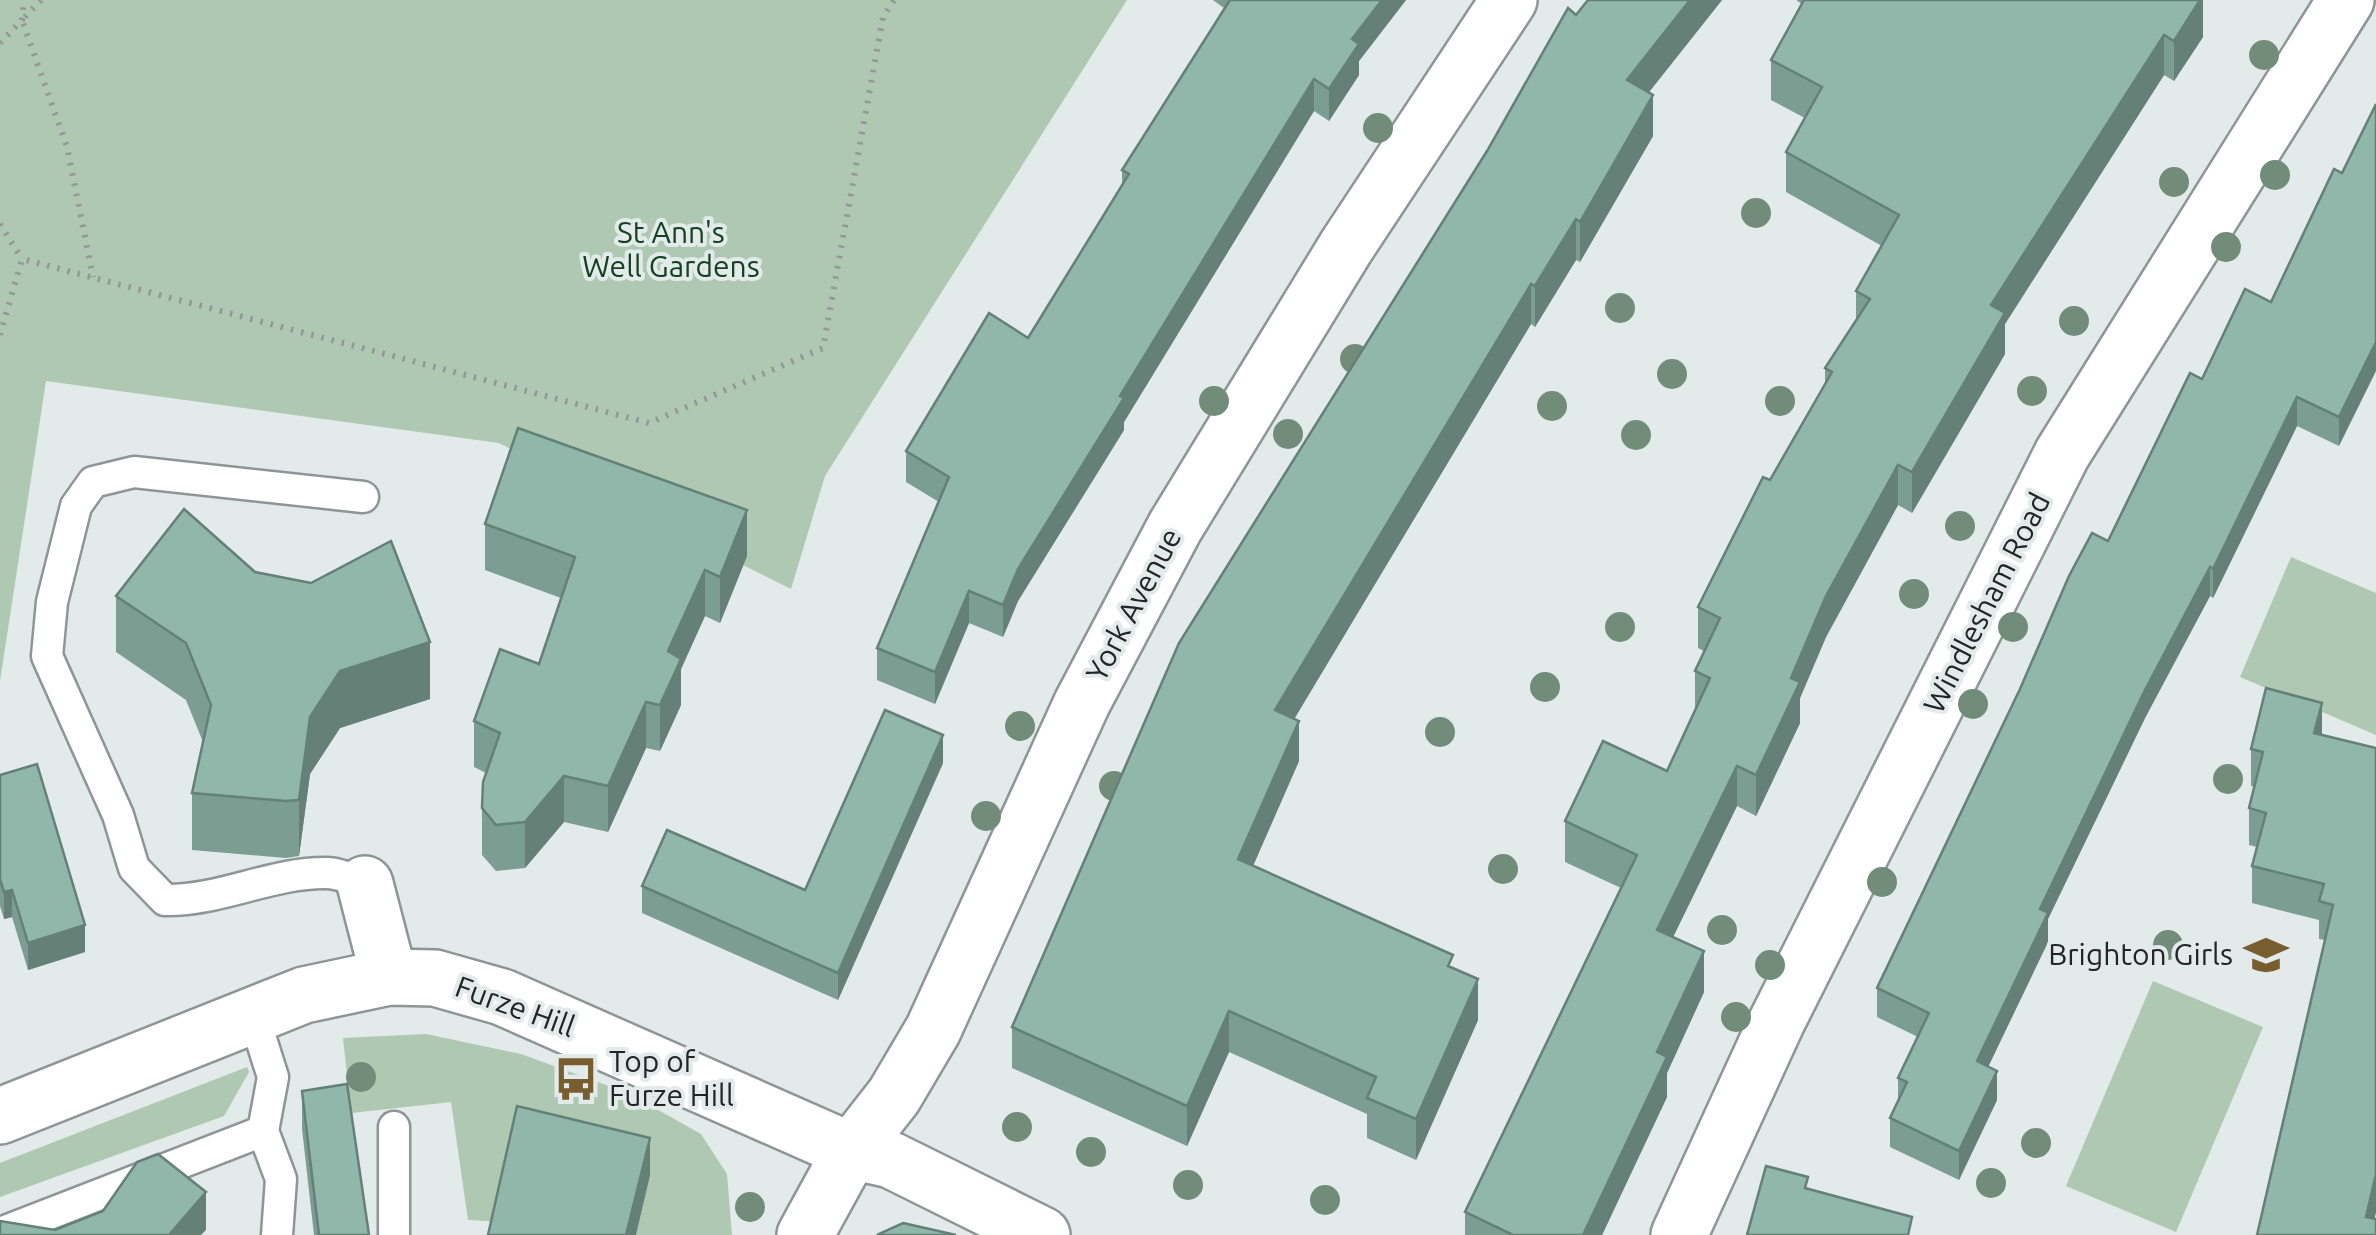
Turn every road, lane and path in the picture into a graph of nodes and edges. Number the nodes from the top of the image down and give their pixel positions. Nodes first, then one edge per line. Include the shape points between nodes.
1 (24, 0) edge
2 (41, 0) edge
3 (894, 0) edge
4 (1509, 0) edge
5 (2346, 0) edge
6 (2360, 0) edge
7 (2376, 10) edge
8 (22, 20) junction
9 (0, 43) edge
10 (0, 224) edge
11 (22, 258) junction
12 (92, 277) junction
13 (0, 335) edge
14 (363, 497) dead end
15 (365, 884) joint
16 (388, 977) junction
17 (253, 1014) junction
18 (0, 1116) edge
19 (394, 1126) dead end
20 (262, 1132) junction
21 (851, 1151) junction
22 (0, 1233) edge
23 (277, 1235) edge
24 (394, 1235) edge
25 (805, 1235) edge
26 (1042, 1235) edge
27 (1679, 1235) edge

1 - 8 path
2 - 8 path
3 - 12 path via 883,17 823,348 649,423
4 - 21 street, York Avenue via 1175,527 1082,703 933,1030
5 - 27 street, Windlesham Road via 2062,454 1777,1020
6 - 7 street
8 - 9 path
8 - 12 path via 67,147
10 - 11 path
11 - 12 path
11 - 13 path
14 - 15 lane via 134,472 93,482 76,506 52,602 48,656 134,868 166,900 201,901 330,872
15 - 16 street
16 - 17 street, Furze Hill
16 - 21 street, Furze Hill via 436,978 502,997
17 - 18 street, Furze Hill
17 - 20 lane via 273,1078
19 - 24 lane
20 - 22 lane
20 - 23 lane via 281,1179
21 - 25 street, York Avenue
21 - 26 street, Furze Hill via 891,1160

